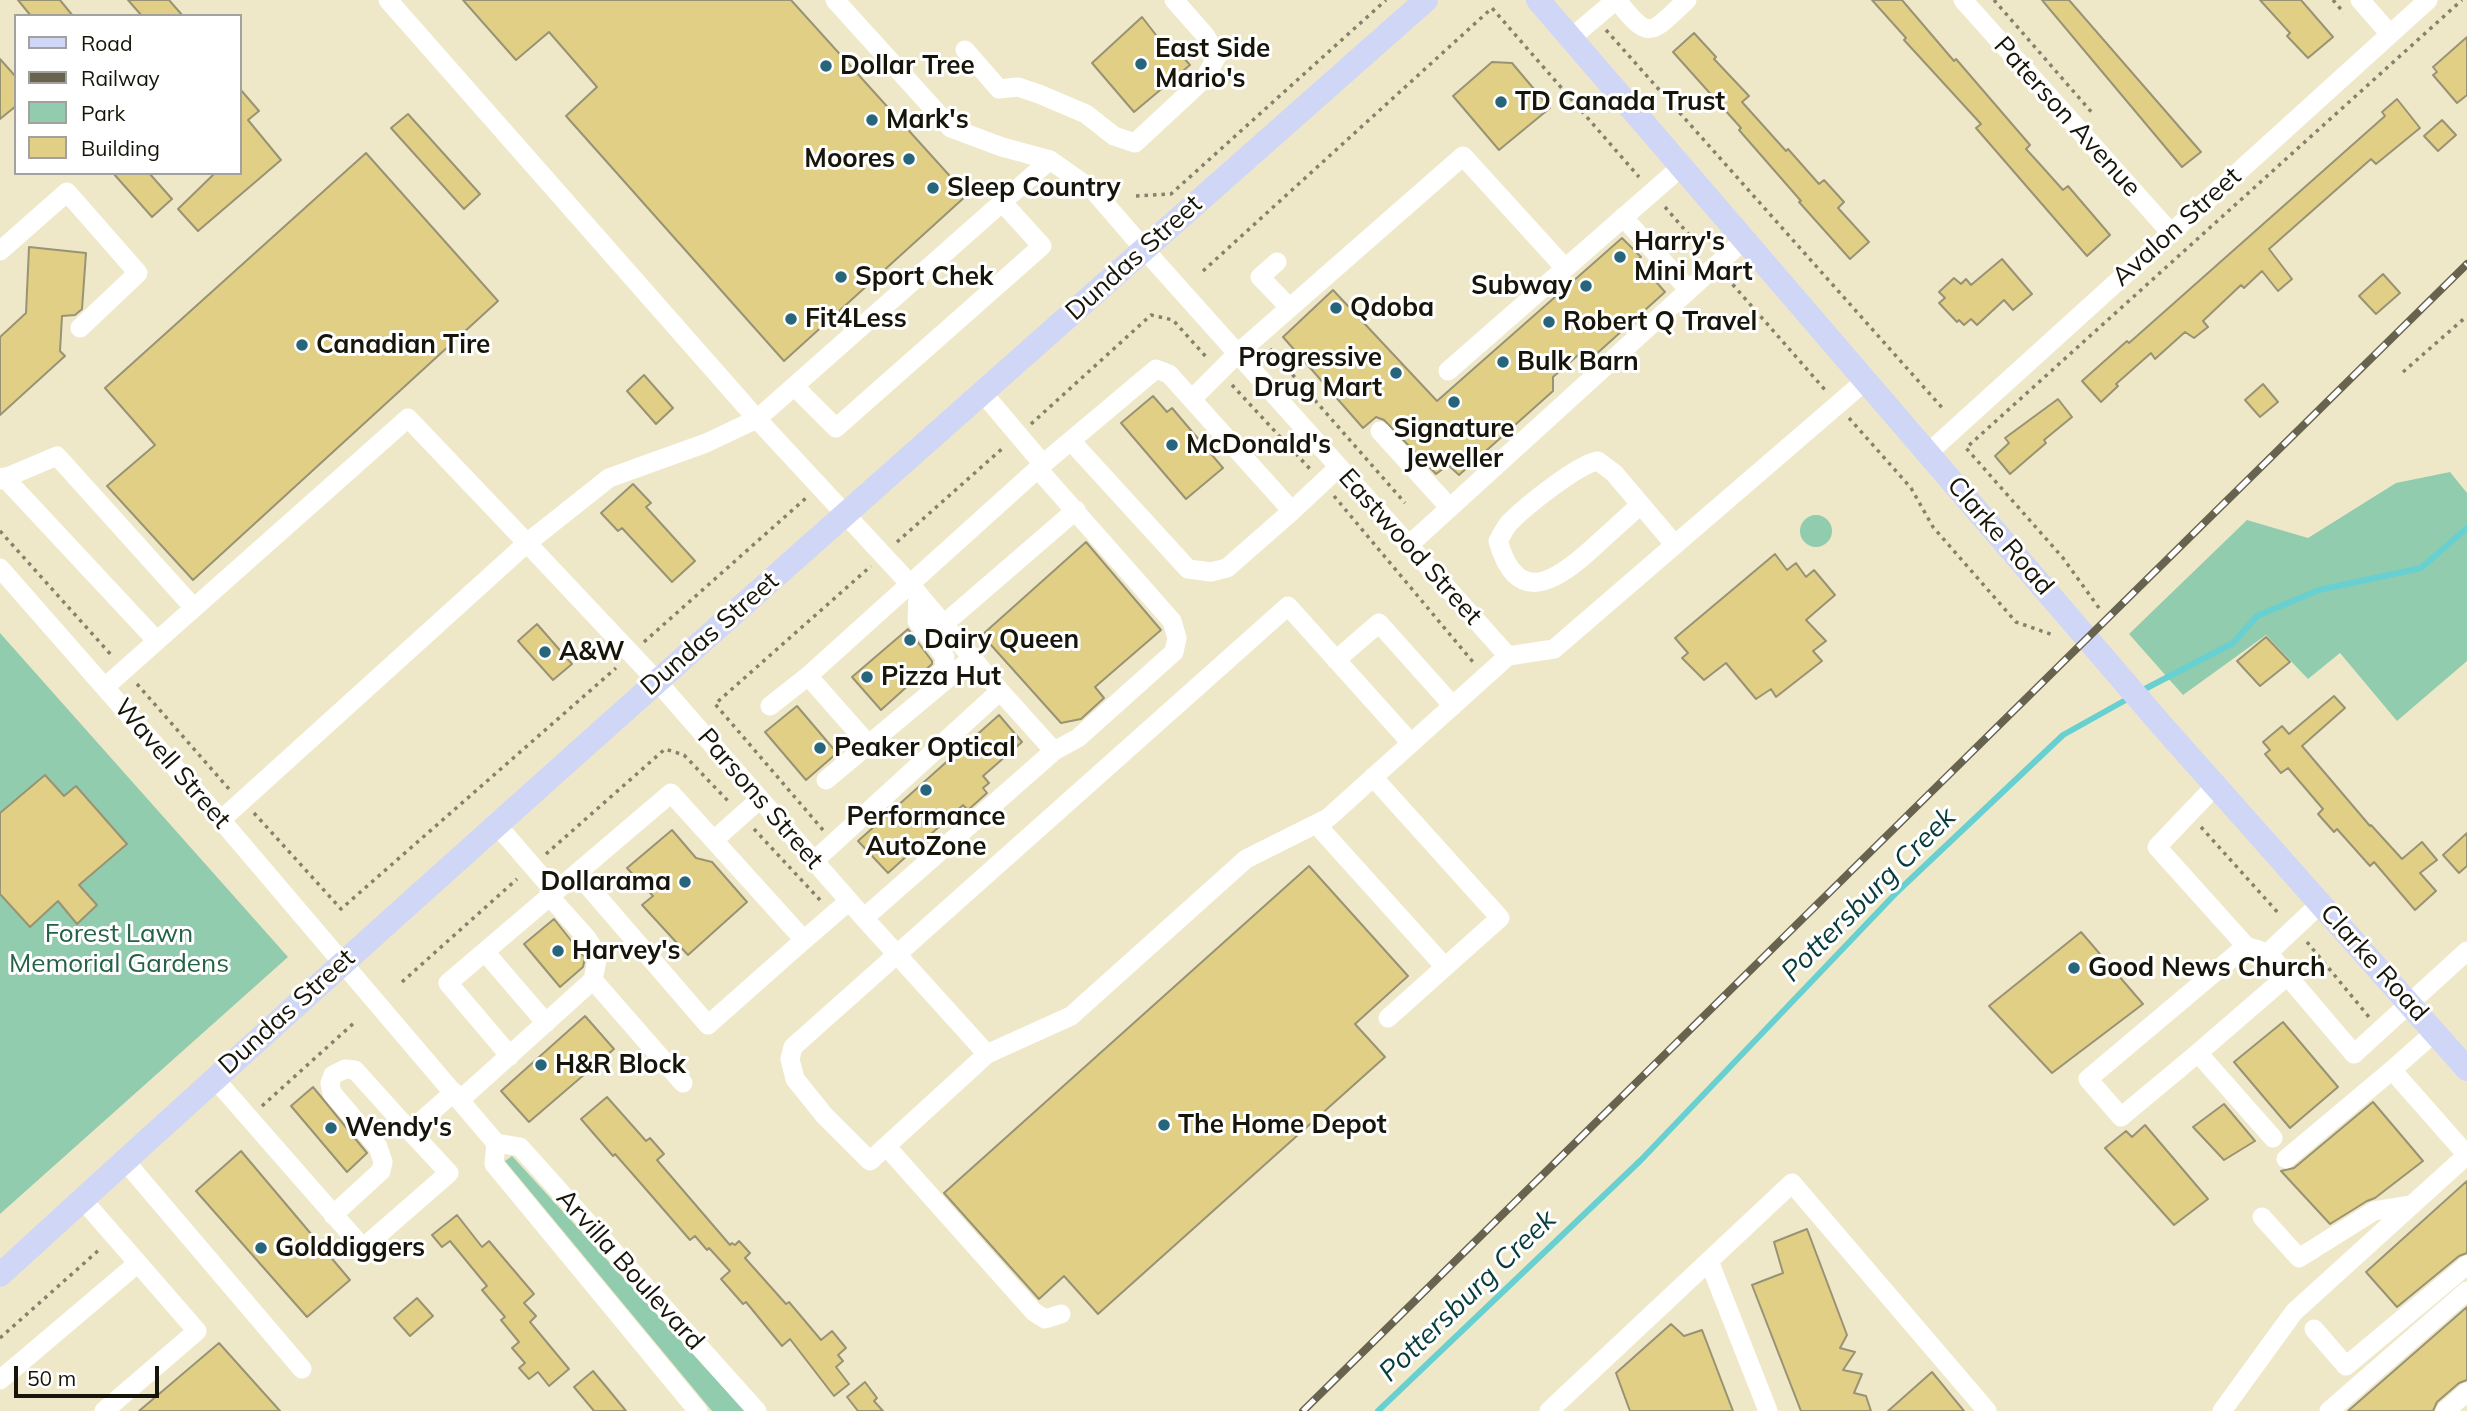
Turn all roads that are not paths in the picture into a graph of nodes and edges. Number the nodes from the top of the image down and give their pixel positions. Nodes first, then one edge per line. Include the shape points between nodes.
1 (388, 0) edge
2 (835, 0) edge
3 (1174, 0) edge
4 (1426, 0) edge
5 (1538, 0) edge
6 (1616, 0) edge
7 (1688, 0) edge
8 (1963, 0) edge
9 (2360, 0) edge
10 (2428, 0) edge
11 (2390, 34) junction
12 (1571, 38) junction
13 (965, 50) dead end
14 (1050, 160) junction
15 (1681, 167) junction
16 (1002, 202) junction
17 (1623, 217) junction
18 (2171, 233) junction
19 (1744, 240) junction
20 (1144, 249) junction
21 (0, 251) edge
22 (1277, 262) dead end
23 (1565, 268) junction
24 (1688, 289) junction
25 (1290, 308) junction
26 (80, 328) dead end
27 (1237, 354) junction
28 (1448, 371) dead end
29 (1865, 381) junction
30 (795, 387) junction
31 (982, 392) junction
32 (1192, 399) junction
33 (757, 419) junction
34 (1380, 430) dead end
35 (1071, 441) junction
36 (1927, 454) junction
37 (1041, 466) junction
38 (1339, 467) junction
39 (2, 478) edge
40 (1640, 505) junction
41 (1450, 508) junction
42 (1076, 510) junction
43 (1292, 511) junction
44 (846, 515) junction
45 (527, 542) junction
46 (1409, 545) junction
47 (1675, 545) junction
48 (0, 568) edge
49 (914, 589) junction
50 (194, 608) junction
51 (944, 624) junction
52 (157, 641) junction
53 (1508, 656) junction
54 (971, 659) junction
55 (1336, 660) junction
56 (808, 676) junction
57 (656, 680) junction
58 (105, 687) junction
59 (1000, 691) junction
60 (770, 706) dead end
61 (1453, 706) junction
62 (884, 731) junction
63 (1411, 743) junction
64 (869, 745) junction
65 (1054, 751) junction
66 (1373, 777) junction
67 (826, 780) dead end
68 (2216, 785) junction
69 (760, 799) junction
70 (221, 820) junction
71 (496, 824) junction
72 (1316, 824) junction
73 (714, 840) junction
74 (814, 861) junction
75 (577, 873) junction
76 (552, 894) junction
77 (849, 901) junction
78 (2321, 903) junction
79 (864, 918) junction
80 (804, 940) junction
81 (2246, 946) junction
82 (2467, 951) edge
83 (485, 952) junction
84 (2268, 953) junction
85 (897, 955) junction
86 (343, 961) junction
87 (1445, 967) junction
88 (2287, 976) junction
89 (593, 980) junction
90 (2410, 1004) junction
91 (1388, 1018) dead end
92 (546, 1023) junction
93 (2435, 1032) junction
94 (2198, 1053) junction
95 (987, 1054) junction
96 (510, 1056) junction
97 (2467, 1069) edge
98 (2392, 1070) junction
99 (215, 1079) junction
100 (683, 1083) dead end
101 (457, 1096) junction
102 (410, 1131) junction
103 (2273, 1138) dead end
104 (496, 1143) junction
105 (886, 1146) junction
106 (2467, 1155) edge
107 (2286, 1159) dead end
108 (125, 1161) junction
109 (83, 1200) junction
110 (2411, 1205) junction
111 (333, 1215) junction
112 (2262, 1217) dead end
113 (1709, 1261) junction
114 (138, 1263) junction
115 (2467, 1265) edge
116 (0, 1275) edge
117 (2467, 1291) edge
118 (1061, 1314) dead end
119 (2314, 1329) dead end
120 (302, 1369) dead end
121 (0, 1380) edge
122 (2467, 1392) edge
123 (104, 1411) edge
124 (698, 1411) edge
125 (757, 1411) edge
126 (1549, 1411) edge
127 (1768, 1411) edge
128 (1987, 1411) edge
129 (2222, 1411) edge
130 (2329, 1411) edge
131 (2445, 1411) edge

1 - 33 street
2 - 14 street via 951,128
3 - 13 street via 1217,56 1205,78 1135,143 1114,136 1086,114 1039,94 1018,87 999,89
4 - 20 main road, Dundas Street
5 - 12 main road, Clarke Road
6 - 7 street via 1647,30 1656,28
6 - 12 street
8 - 18 street, Paterson Avenue
9 - 11 street
10 - 11 street, Avalon Street
11 - 18 street, Avalon Street
12 - 15 main road, Clarke Road
14 - 16 street
14 - 20 street, Eastwood Street via 1094,191
15 - 17 street
15 - 19 main road, Clarke Road
16 - 30 street
16 - 30 street via 1042,246 836,428
17 - 23 street
17 - 24 street
18 - 36 street, Avalon Street
19 - 24 street
19 - 29 main road, Clarke Road
20 - 27 street, Eastwood Street
20 - 31 main road, Dundas Street
21 - 26 street via 67,192 138,273
22 - 25 street via 1260,277
23 - 25 street via 1463,156
23 - 28 street
24 - 41 street
25 - 27 street
27 - 32 street
27 - 38 street, Eastwood Street
29 - 36 main road, Clarke Road
29 - 47 street
30 - 33 street
31 - 37 street
31 - 44 main road, Dundas Street
32 - 35 street via 1169,374 1156,369
32 - 43 street
33 - 44 street
33 - 45 street via 610,478
34 - 41 street
35 - 37 street
35 - 43 street via 1188,569 1211,572 1227,568
36 - 68 main road, Clarke Road
37 - 42 street
37 - 49 street
38 - 43 street
38 - 46 street, Eastwood Street
39 - 50 street via 57,456
39 - 52 street
40 - 40 street via 1606,464 1590,462 1508,523 1499,541 1503,558 1514,574 1528,583 1545,582 1565,573
40 - 47 street
41 - 46 street
42 - 51 street
42 - 65 street via 1172,621 1177,638 1174,653 1078,738
44 - 49 street
44 - 57 main road, Dundas Street
45 - 50 street, Parsons Street via 408,418
45 - 57 street, Parsons Street
45 - 70 street
46 - 53 street, Eastwood Street
47 - 53 street via 1554,649
48 - 58 street, Wavell Street
49 - 51 street
49 - 56 street
49 - 62 street via 916,621 945,657 944,670 893,711
50 - 52 street
51 - 54 street
52 - 58 street
53 - 61 street
54 - 59 street
54 - 62 street
55 - 61 street via 1379,623
55 - 63 street
55 - 85 street via 1288,606
56 - 60 street
56 - 64 street
57 - 69 street, Parsons Street
57 - 71 main road, Dundas Street
58 - 70 street, Wavell Street
59 - 65 street
59 - 74 street
61 - 63 street
62 - 64 street
63 - 66 street
64 - 67 street
65 - 79 street
66 - 72 street
66 - 87 street via 1500,918
68 - 78 main road, Clarke Road
68 - 81 street via 2157,848
69 - 73 street
69 - 74 street, Parsons Street
70 - 86 street, Wavell Street
71 - 76 street
71 - 86 main road, Dundas Street
72 - 87 street
72 - 95 street via 1246,859 1070,1016
73 - 75 street via 671,793
73 - 80 street
74 - 77 street, Parsons Street
75 - 76 street
75 - 80 street via 708,1026
76 - 83 street
76 - 89 street via 598,955
77 - 79 street, Parsons Street
77 - 80 street
78 - 84 street
78 - 90 main road, Clarke Road
79 - 85 street, Parsons Street
81 - 84 street
81 - 94 street via 2088,1079 2121,1117
82 - 90 street
83 - 92 street
83 - 96 street via 447,983
84 - 88 street
85 - 95 street, Parsons Street
85 - 105 street via 793,1047 790,1059 795,1079 870,1161
86 - 99 main road, Dundas Street
86 - 101 street, Arvilla Boulevard
87 - 91 street
88 - 90 street via 2354,1054
88 - 94 street
89 - 92 street
89 - 100 street
90 - 93 main road, Clarke Road
92 - 96 street
93 - 97 main road, Clarke Road
93 - 98 street
94 - 103 street
95 - 105 street
96 - 101 street
98 - 106 street
98 - 107 street
99 - 108 main road, Dundas Street
99 - 111 street
101 - 102 street
101 - 104 street, Arvilla Boulevard
102 - 111 street via 449,1173 363,1248
102 - 111 street via 355,1070 333,1075 332,1093 378,1147 383,1162 381,1171
104 - 124 street, Arvilla Boulevard via 494,1164
104 - 125 street, Arvilla Boulevard via 520,1147
105 - 118 street via 1034,1312 1045,1319
106 - 110 street
108 - 109 main road, Dundas Street
108 - 120 street
109 - 114 street
109 - 116 main road, Dundas Street
110 - 112 street via 2374,1211 2299,1258
110 - 129 street via 2294,1311
113 - 126 street
113 - 127 street
113 - 128 street via 1792,1183
114 - 121 street
114 - 123 street via 197,1331
115 - 119 street via 2346,1366
117 - 130 street
122 - 131 street

